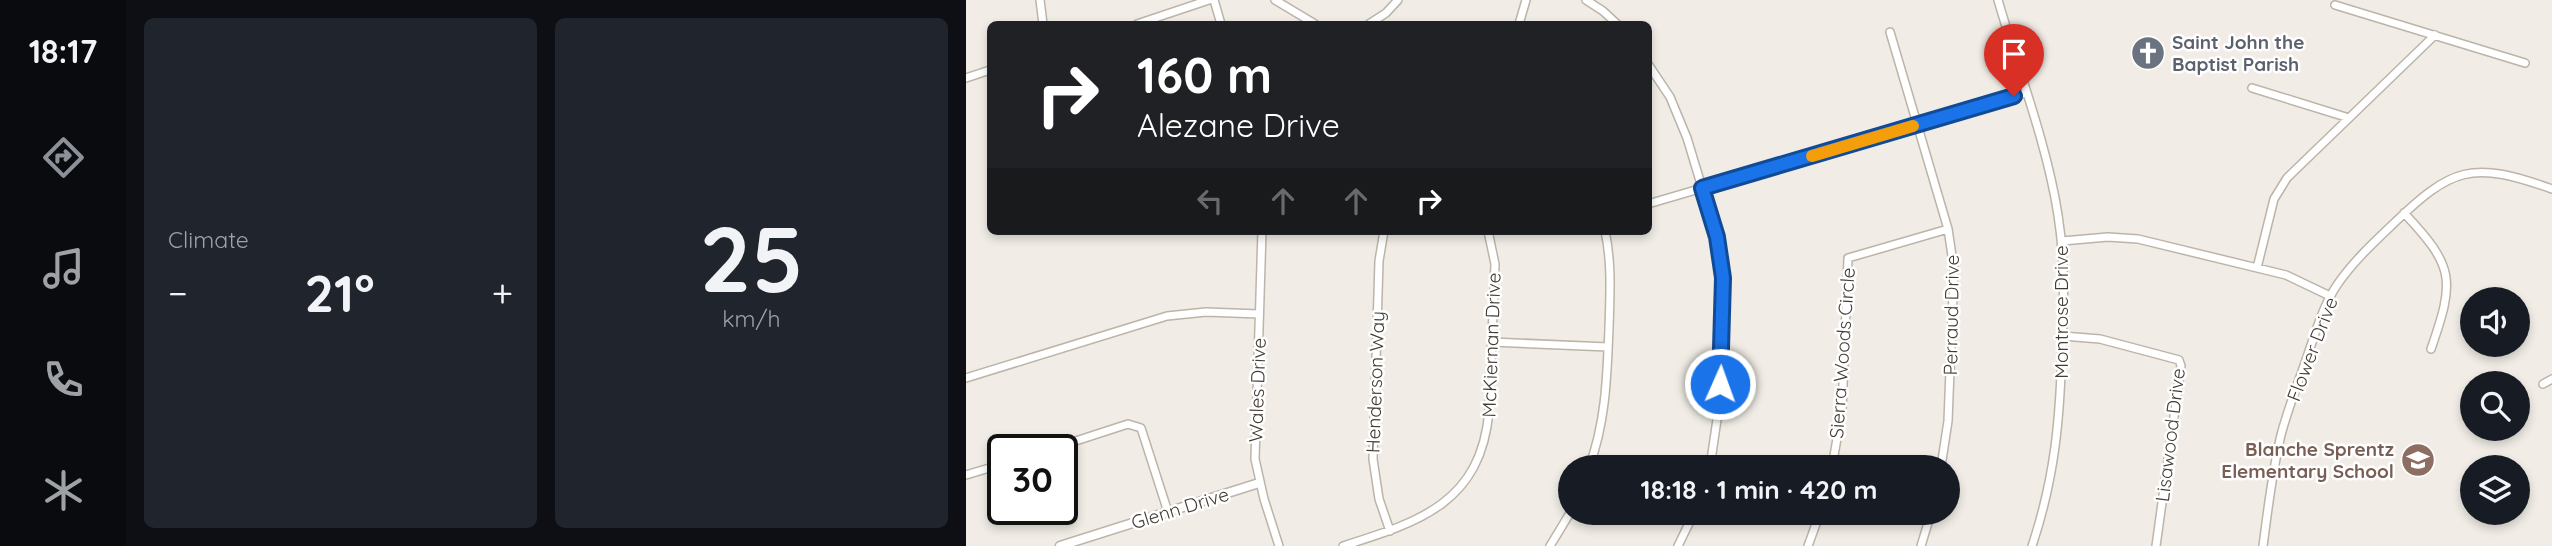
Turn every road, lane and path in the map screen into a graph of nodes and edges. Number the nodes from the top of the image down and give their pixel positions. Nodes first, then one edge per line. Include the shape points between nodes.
1 (1040, 0) edge
2 (1211, 0) edge
3 (1275, 0) edge
4 (1398, 0) edge
5 (1526, 0) edge
6 (1586, 0) edge
7 (1998, 0) edge
8 (2335, 5) dead end
9 (1043, 21) edge
10 (1146, 21) edge
11 (1220, 21) edge
12 (1310, 21) edge
13 (1374, 21) edge
14 (1519, 21) edge
15 (1613, 21) edge
16 (1891, 32) dead end
17 (2435, 35) junction
18 (2525, 64) dead end
19 (987, 71) edge
20 (1652, 71) edge
21 (966, 78) edge
22 (2252, 88) dead end
23 (2025, 93) junction
24 (2349, 118) junction
25 (1918, 125) junction
26 (1702, 188) junction
27 (2552, 189) edge
28 (1652, 203) edge
29 (2404, 213) junction
30 (1948, 229) junction
31 (1262, 235) edge
32 (1383, 235) edge
33 (1489, 235) edge
34 (1606, 235) edge
35 (2062, 242) junction
36 (2257, 268) junction
37 (2330, 296) junction
38 (1259, 314) junction
39 (2063, 336) junction
40 (1492, 342) junction
41 (1608, 347) junction
42 (2431, 349) dead end
43 (966, 378) edge
44 (2552, 379) edge
45 (2543, 384) dead end
46 (1078, 441) edge
47 (1593, 455) edge
48 (1712, 455) edge
49 (1834, 455) edge
50 (1943, 455) edge
51 (987, 469) edge
52 (966, 475) edge
53 (1259, 483) junction
54 (1168, 512) junction
55 (1563, 525) edge
56 (1689, 525) edge
57 (1816, 525) edge
58 (1927, 525) edge
59 (1390, 531) junction
60 (1060, 546) edge
61 (1279, 546) edge
62 (1343, 546) edge
63 (1550, 546) edge
64 (1678, 546) edge
65 (1808, 546) edge
66 (1921, 546) edge
67 (2032, 546) edge
68 (2156, 546) edge
69 (2263, 546) edge

1 - 9 street
2 - 10 street
2 - 11 street
3 - 12 street
4 - 13 street
5 - 14 street
6 - 15 street
7 - 23 street, Montrose Drive
8 - 17 street
16 - 25 street, Perraud Drive
17 - 18 street
17 - 24 street
19 - 21 street
20 - 26 street via 1678,113
22 - 24 street
23 - 25 street
23 - 35 street, Montrose Drive via 2051,182
24 - 36 street via 2282,185
25 - 26 street
25 - 30 street, Perraud Drive
26 - 28 street
26 - 48 street via 1723,278 1719,406
27 - 29 street, Flower Drive via 2506,174 2466,174 2434,187
29 - 37 street, Flower Drive via 2353,263
29 - 42 street via 2434,246 2444,269 2446,302
30 - 49 street, Sierra Woods Circle via 1849,258 1842,410
30 - 50 street, Perraud Drive via 1954,269
31 - 38 street, Wales Drive
32 - 59 street, Henderson Way via 1373,459
33 - 40 street, McKiernan Drive via 1495,264
34 - 41 street via 1611,279
35 - 36 street via 2126,237
35 - 39 street, Montrose Drive
36 - 37 street via 2299,280
37 - 69 street, Flower Drive via 2282,433
38 - 43 street via 1167,316
38 - 53 street, Wales Drive via 1254,438
39 - 67 street, Montrose Drive via 2054,464
39 - 68 street, Lisawood Drive via 2100,339 2179,360
40 - 41 street
40 - 59 street, McKiernan Drive via 1488,424 1473,466 1440,506
41 - 47 street via 1604,410
44 - 45 street
46 - 54 street via 1128,425 1141,428
51 - 52 street
53 - 54 street, Glenn Drive
53 - 61 street, Wales Drive
54 - 60 street, Glenn Drive
55 - 63 street
56 - 64 street
57 - 65 street
58 - 66 street
59 - 62 street, McKiernan Drive

